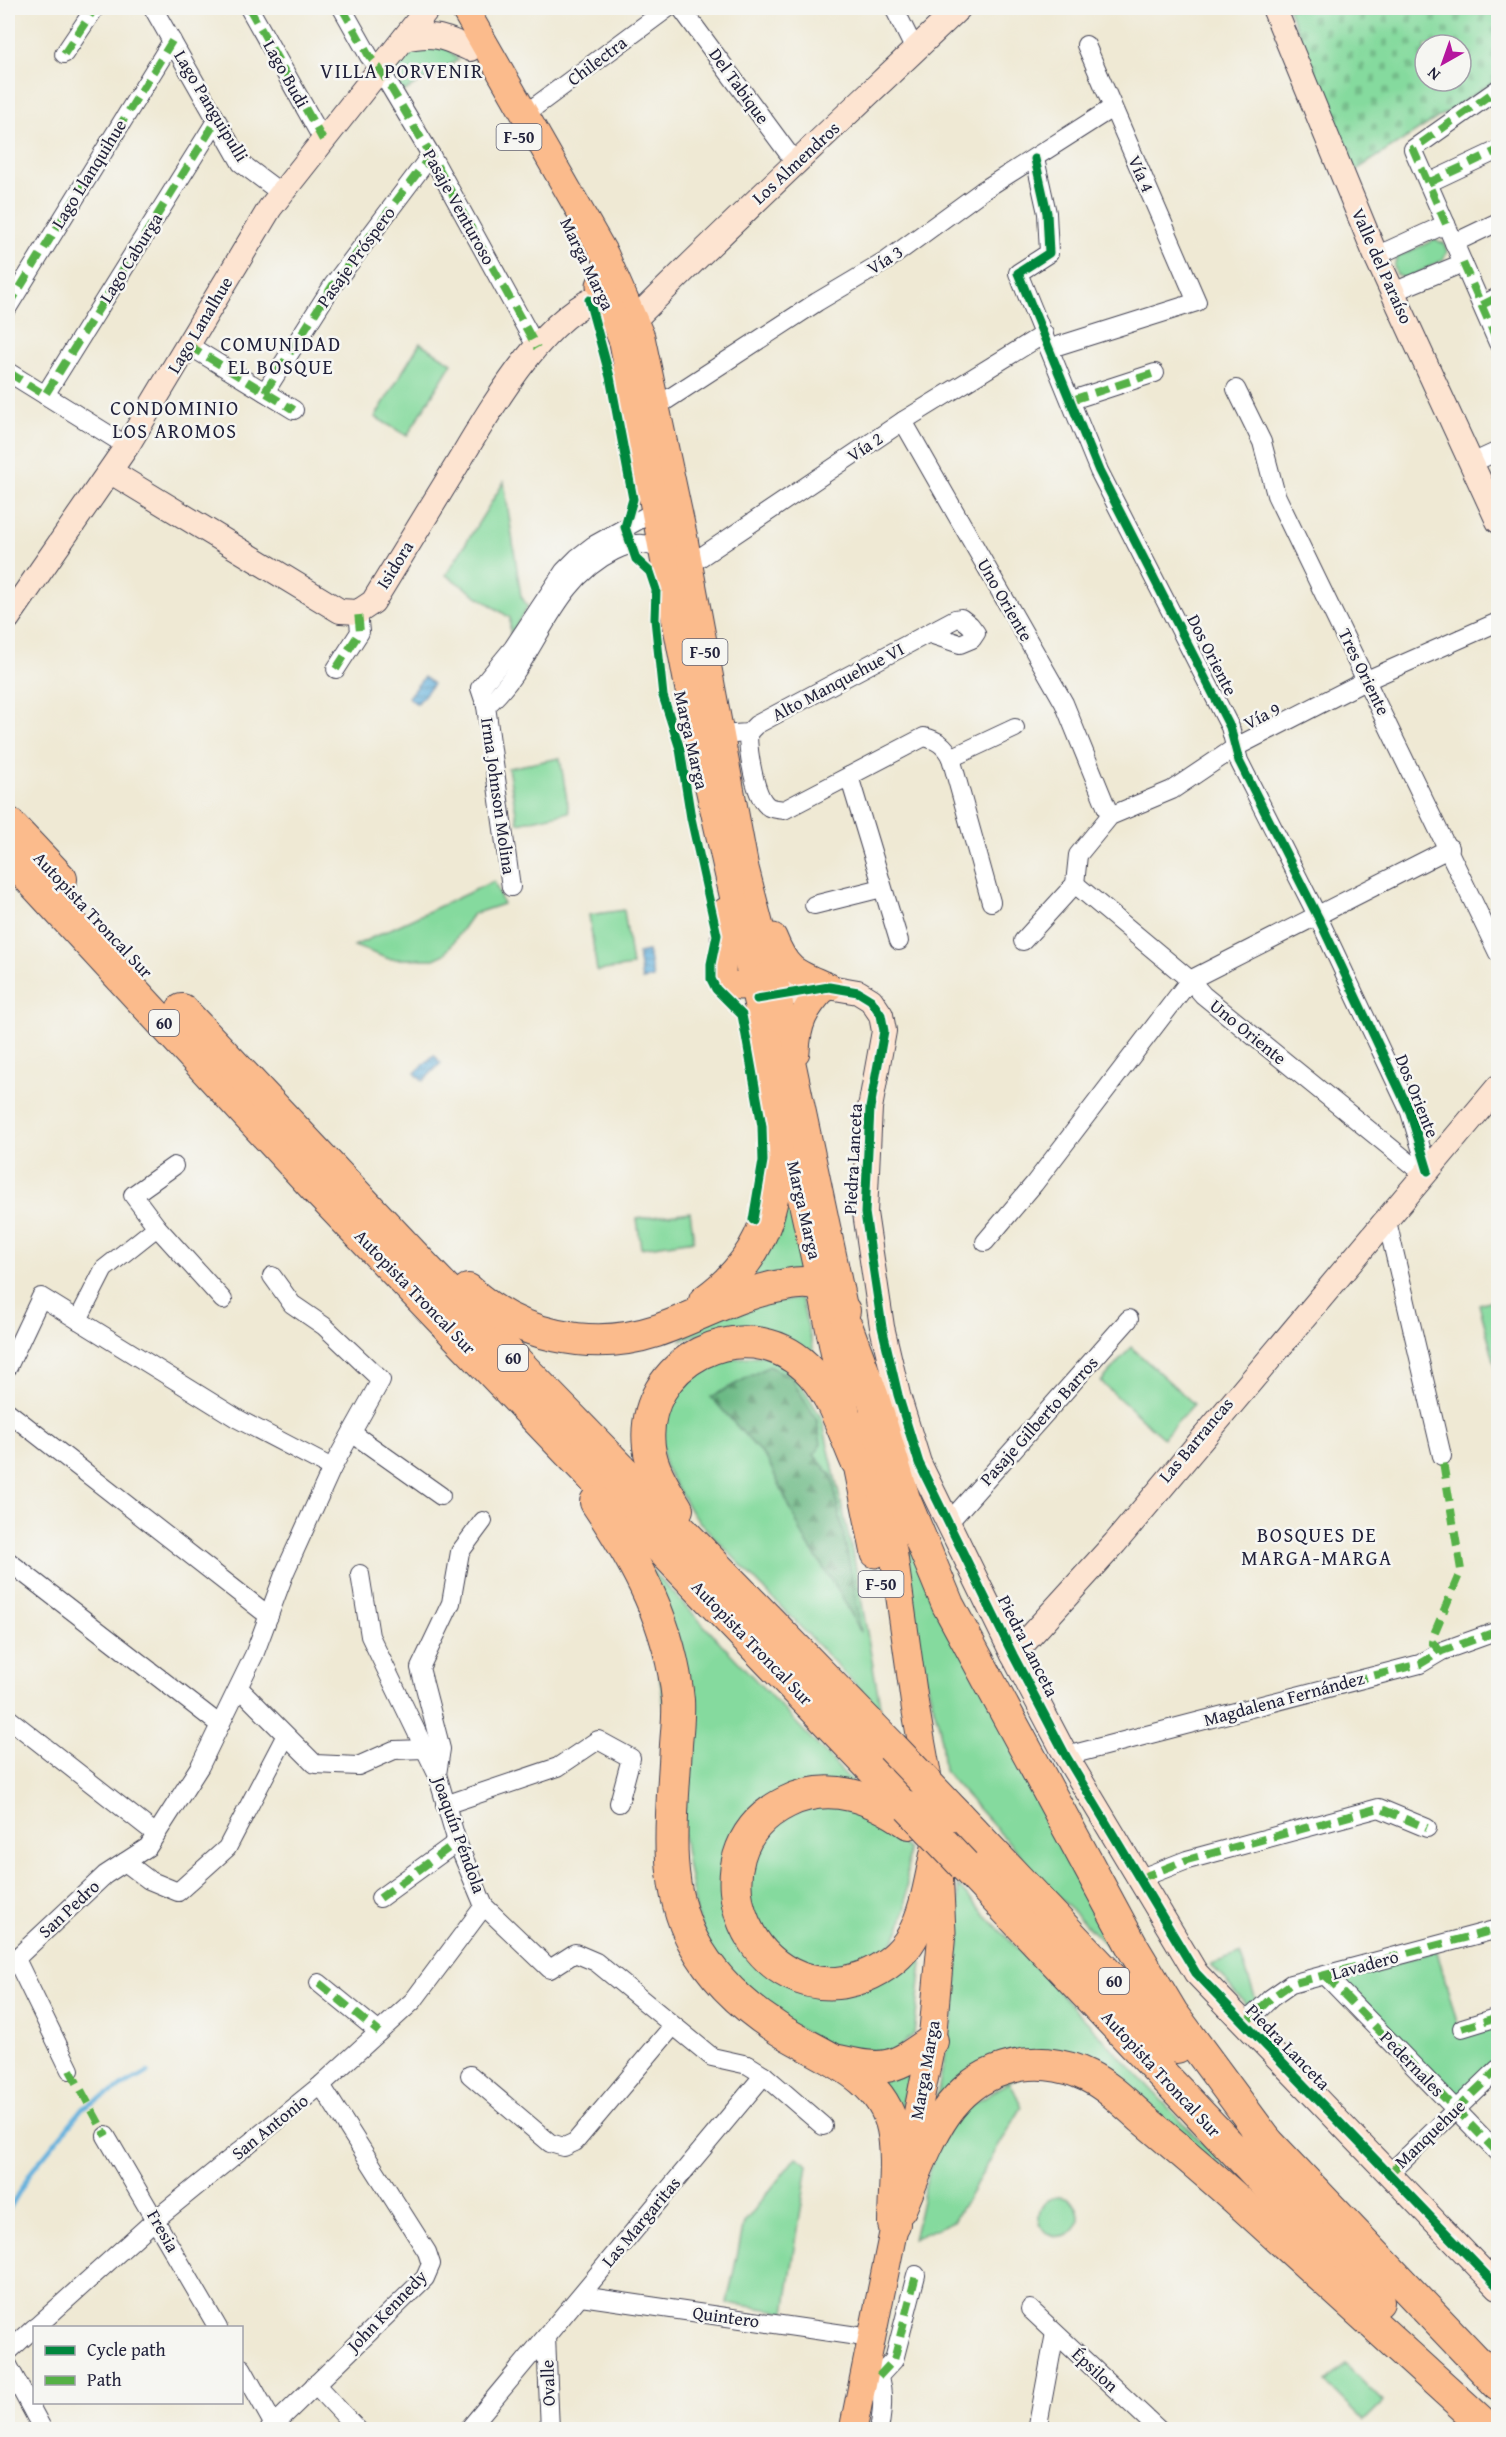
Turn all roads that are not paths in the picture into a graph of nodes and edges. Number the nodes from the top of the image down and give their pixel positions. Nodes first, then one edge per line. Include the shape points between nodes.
1 (94, 8) edge
2 (153, 8) edge
3 (249, 8) edge
4 (342, 8) edge
5 (428, 8) edge
6 (447, 8) edge
7 (464, 8) edge
8 (669, 8) edge
9 (681, 8) edge
10 (894, 8) edge
11 (959, 8) edge
12 (1274, 8) edge
13 (404, 39) junction
14 (172, 41) junction
15 (1086, 45) dead end
16 (471, 50) junction
17 (915, 50) junction
18 (64, 54) dead end
19 (379, 68) junction
20 (1498, 89) edge
21 (1112, 108) junction
22 (525, 114) junction
23 (216, 121) junction
24 (323, 140) junction
25 (1498, 150) edge
26 (431, 155) junction
27 (1035, 159) junction
28 (796, 165) junction
29 (1428, 183) junction
30 (281, 194) junction
31 (1498, 222) edge
32 (1446, 224) junction
33 (1454, 243) junction
34 (1376, 256) junction
35 (1463, 263) junction
36 (1393, 292) junction
37 (605, 294) junction
38 (1498, 297) edge
39 (1197, 302) joint
40 (1482, 305) junction
41 (8, 307) edge
42 (635, 319) junction
43 (1047, 341) junction
44 (1498, 344) edge
45 (188, 345) junction
46 (537, 348) junction
47 (8, 372) edge
48 (1155, 373) dead end
49 (1236, 389) dead end
50 (265, 392) junction
51 (45, 395) junction
52 (1072, 400) junction
53 (656, 407) junction
54 (294, 410) dead end
55 (903, 421) junction
56 (128, 446) junction
57 (1498, 451) edge
58 (1472, 463) junction
59 (111, 472) junction
60 (657, 510) junction
61 (1498, 521) edge
62 (680, 556) junction
63 (358, 612) junction
64 (8, 618) edge
65 (1498, 622) edge
66 (930, 634) dead end
67 (336, 669) dead end
68 (1367, 680) junction
69 (486, 706) junction
70 (1015, 728) dead end
71 (735, 741) junction
72 (1236, 747) junction
73 (951, 758) junction
74 (849, 776) junction
75 (1110, 816) junction
76 (8, 823) edge
77 (1450, 848) junction
78 (8, 855) edge
79 (737, 874) junction
80 (1075, 884) junction
81 (511, 887) dead end
82 (882, 888) junction
83 (991, 902) dead end
84 (814, 905) dead end
85 (1318, 917) junction
86 (899, 941) dead end
87 (1023, 941) dead end
88 (1498, 953) edge
89 (1190, 980) junction
90 (826, 988) junction
91 (765, 989) junction
92 (767, 1044) junction
93 (795, 1075) junction
94 (1498, 1087) edge
95 (303, 1140) junction
96 (174, 1166) dead end
97 (1428, 1172) junction
98 (1387, 1221) junction
99 (157, 1227) junction
100 (985, 1242) dead end
101 (272, 1276) dead end
102 (821, 1287) junction
103 (223, 1300) dead end
104 (846, 1319) junction
105 (1129, 1319) dead end
106 (78, 1320) junction
107 (672, 1325) junction
108 (8, 1367) edge
109 (515, 1396) junction
110 (8, 1412) edge
111 (352, 1433) junction
112 (1442, 1456) dead end
113 (856, 1460) junction
114 (332, 1468) junction
115 (441, 1496) dead end
116 (483, 1521) dead end
117 (949, 1522) junction
118 (8, 1561) edge
119 (360, 1574) dead end
120 (726, 1575) junction
121 (269, 1616) junction
122 (1498, 1630) edge
123 (1013, 1655) junction
124 (239, 1688) junction
125 (915, 1706) junction
126 (8, 1718) edge
127 (220, 1725) junction
128 (285, 1737) junction
129 (424, 1749) junction
130 (1066, 1756) junction
131 (437, 1774) junction
132 (619, 1803) dead end
133 (445, 1805) junction
134 (910, 1816) junction
135 (1427, 1828) dead end
136 (156, 1834) junction
137 (457, 1842) junction
138 (938, 1846) junction
139 (125, 1862) junction
140 (1141, 1878) junction
141 (380, 1898) dead end
142 (484, 1906) junction
143 (1498, 1929) edge
144 (12, 1963) edge
145 (1326, 1976) junction
146 (319, 1983) dead end
147 (1498, 2017) edge
148 (1244, 2025) junction
149 (673, 2026) junction
150 (1462, 2028) dead end
151 (380, 2032) junction
152 (932, 2041) junction
153 (833, 2059) junction
154 (1498, 2069) edge
155 (70, 2070) dead end
156 (470, 2075) dead end
157 (764, 2075) junction
158 (321, 2085) junction
159 (1455, 2109) junction
160 (823, 2126) dead end
161 (106, 2136) dead end
162 (1271, 2147) junction
163 (1498, 2153) edge
164 (1389, 2175) junction
165 (156, 2219) junction
166 (894, 2224) junction
167 (916, 2275) dead end
168 (1498, 2287) edge
169 (580, 2296) junction
170 (1030, 2310) dead end
171 (37, 2326) edge
172 (217, 2326) edge
173 (33, 2330) edge
174 (1055, 2333) junction
175 (546, 2337) junction
176 (8, 2352) edge
177 (873, 2357) junction
178 (8, 2365) edge
179 (243, 2370) edge
180 (315, 2384) junction
181 (1498, 2384) edge
182 (272, 2427) edge
183 (43, 2430) edge
184 (358, 2430) edge
185 (468, 2430) edge
186 (550, 2430) edge
187 (853, 2430) edge
188 (879, 2430) edge
189 (1037, 2430) edge
190 (1159, 2430) edge
191 (1490, 2430) edge
192 (1498, 2430) edge

1 - 18 street
2 - 14 street, Lago Panguipulli
3 - 24 street, Lago Budi
4 - 19 street, Pasaje Venturoso
5 - 13 street, Lago Lanalhue
6 - 16 main road, Marga Marga / F-50
7 - 22 main road, Marga Marga / F-50
8 - 22 street, Chilectra
9 - 28 street, Del Tabique
10 - 17 street
11 - 17 street, Los Almendros
12 - 34 street, Valle del Paraíso
13 - 16 street via 425,34 443,37
13 - 19 street, Lago Lanalhue
14 - 23 street, Lago Panguipulli
14 - 41 street, Lago Llanquihue
15 - 21 street, Vía 4
16 - 37 main road, Marga Marga / F-50
17 - 28 street, Los Almendros
19 - 24 street, Lago Lanalhue
19 - 26 street, Pasaje Venturoso
20 - 29 street via 1413,149
21 - 27 street, Vía 3
21 - 39 street, Vía 4
22 - 42 main road, Marga Marga / F-50 via 605,255
23 - 30 street, Lago Panguipulli via 241,163
23 - 51 street, Lago Caburga
24 - 30 street, Lago Lanalhue
25 - 29 street
26 - 46 street, Pasaje Venturoso
26 - 50 street, Pasaje Próspero via 333,285
27 - 43 street, Dos Oriente via 1047,213 1048,253 1018,273
27 - 53 street, Vía 3 via 982,191 886,261
28 - 42 street, Los Almendros
29 - 32 street
30 - 45 street, Lago Lanalhue
31 - 33 street
32 - 33 street
32 - 34 street
33 - 35 street
34 - 36 street, Valle del Paraíso
35 - 36 street
35 - 40 street
36 - 58 street, Valle del Paraíso
37 - 42 main road via 616,296
37 - 46 street, Isidora via 573,310
37 - 60 main road, Marga Marga / F-50 via 623,342
38 - 40 street
39 - 43 street, Vía 2
40 - 44 street
42 - 53 main road, Marga Marga / F-50
43 - 52 street, Dos Oriente
43 - 55 street, Vía 2
45 - 50 street
45 - 56 street, Lago Lanalhue
46 - 63 street, Isidora via 507,384 373,602
47 - 51 street
48 - 52 street
49 - 68 street, Tres Oriente via 1262,442 1276,495
50 - 54 street
51 - 56 street
52 - 72 street, Dos Oriente via 1100,471 1230,727
53 - 62 main road, Marga Marga / F-50
55 - 62 street, Vía 2
55 - 75 street, Uno Oriente via 1064,703
56 - 59 street, Lago Lanalhue
57 - 58 street
58 - 61 street, Valle del Paraíso
59 - 63 street via 340,611
59 - 64 street, Lago Lanalhue
60 - 62 main road, Marga Marga / F-50
60 - 69 street, Irma Johnson Molina via 594,545 564,571 513,648 480,688
62 - 69 street, Irma Johnson Molina via 651,543 630,544 590,563 557,604 508,681
62 - 71 main road, Marga Marga / F-50
62 - 79 main road, Marga Marga / F-50 via 699,743
63 - 67 street via 360,632
65 - 68 street, Vía 9
66 - 71 street, Alto Manquehue VI via 756,725
68 - 72 street, Vía 9
68 - 77 street, Tres Oriente
69 - 81 street, Irma Johnson Molina
70 - 73 street
71 - 74 street via 760,798 770,808 784,810
71 - 79 main road, Marga Marga / F-50
72 - 75 street, Vía 9 via 1172,790
72 - 85 street, Dos Oriente via 1239,761
73 - 74 street via 947,749 924,737
73 - 83 street
74 - 82 street
75 - 80 street, Vía 9 via 1078,855
76 - 95 highway, Autopista Troncal Sur / 60
77 - 85 street
77 - 88 street, Tres Oriente
78 - 109 highway, Autopista Troncal Sur / 60 via 319,1192
79 - 90 main road via 781,959 794,972
79 - 91 main road, Marga Marga / F-50
79 - 91 main road via 722,973 729,984
80 - 87 street
80 - 89 street, Uno Oriente
82 - 84 street
82 - 86 street
85 - 89 street
85 - 97 street, Dos Oriente via 1410,1112
89 - 97 street, Uno Oriente via 1203,995 1412,1166
89 - 100 street
90 - 91 street, Piedra Lanceta
90 - 93 main road via 799,1020
90 - 117 street, Piedra Lanceta via 858,992 871,1000 881,1015 884,1031 870,1108 866,1176 865,1213 871,1263 898,1395 919,1463
91 - 92 main road, Marga Marga / F-50
91 - 93 main road, Marga Marga / F-50
92 - 102 main road, Marga Marga / F-50
92 - 107 highway via 777,1142 776,1188 765,1224 740,1270 721,1290
93 - 104 main road, Marga Marga / F-50
94 - 97 street, Las Barrancas
95 - 107 highway via 473,1295 508,1318 547,1334 585,1340 621,1339
95 - 120 highway, Autopista Troncal Sur / 60
96 - 99 street via 133,1195
97 - 98 street, Las Barrancas
98 - 112 street
98 - 123 street, Las Barrancas
99 - 103 street
99 - 106 street via 104,1269
101 - 111 street, San Pedro via 291,1304 324,1326 381,1380
102 - 104 highway
102 - 107 highway via 799,1283 762,1289
102 - 113 main road, Marga Marga / F-50
104 - 125 main road, Marga Marga / F-50 via 894,1556
104 - 162 highway via 904,1499 948,1605 1133,1948 1172,2013
105 - 117 street, Pasaje Gilberto Barros
106 - 108 street via 41,1297
106 - 114 street via 238,1419
109 - 134 highway, Autopista Troncal Sur / 60
109 - 153 highway via 628,1549 652,1595 669,1646 678,1701 672,1868 679,1906 693,1941 737,1997 776,2028
110 - 121 street
111 - 114 street, San Pedro
111 - 115 street
113 - 120 highway via 829,1397 806,1367 784,1352 758,1343 731,1342 705,1349 682,1363 664,1383 652,1408 648,1434 652,1461 676,1508
113 - 125 main road, Marga Marga / F-50 via 890,1625
114 - 121 street, San Pedro
116 - 131 street via 460,1552 451,1603 420,1668 441,1749
117 - 123 street, Piedra Lanceta
118 - 127 street
119 - 129 street, Joaquín Péndola via 370,1636
120 - 162 highway, Autopista Troncal Sur / 60, bridge
121 - 124 street, San Pedro
122 - 130 street, Magdalena Fernández via 1442,1651 1420,1664
123 - 130 street, Piedra Lanceta
124 - 127 street, San Pedro
124 - 128 street
125 - 138 main road, Marga Marga
126 - 136 street
127 - 136 street, San Pedro via 200,1766
128 - 129 street via 315,1764 358,1766 394,1750
128 - 139 street via 227,1848 178,1892 149,1880
129 - 131 street, Joaquín Péndola
130 - 140 street, Piedra Lanceta
131 - 133 street, Joaquín Péndola
132 - 133 street via 631,1758 598,1740 558,1767
133 - 137 street, Joaquín Péndola
134 - 138 highway via 867,1798 838,1792 795,1798 770,1813 747,1841 736,1875 737,1905 754,1944 775,1964 807,1979 843,1982 871,1974 894,1958 913,1936
134 - 192 highway, Autopista Troncal Sur / 60, bridge via 964,1865
135 - 140 street via 1379,1808 1187,1860
136 - 139 street, San Pedro via 148,1847
137 - 141 street
137 - 142 street, Joaquín Péndola
138 - 152 main road, Marga Marga via 942,1932
139 - 144 street, San Pedro via 105,1875
140 - 148 street, Piedra Lanceta via 1196,1973
142 - 149 street, Joaquín Péndola via 550,1969 575,1953 596,1962
142 - 151 street, San Antonio via 413,2001
143 - 145 street, Lavadero
144 - 155 street
145 - 148 street, Lavadero via 1291,1984
145 - 159 street, Pedernales
146 - 151 street
147 - 150 street
148 - 164 street, Piedra Lanceta
149 - 156 street via 570,2145 550,2143
149 - 157 street, Joaquín Péndola via 712,2057 748,2065
151 - 158 street, San Antonio
152 - 153 highway via 905,2061 875,2070
152 - 166 main road, Marga Marga
153 - 166 highway via 870,2086 893,2127
154 - 159 street, Manquehue
157 - 160 street
157 - 169 street, Las Margaritas
158 - 165 street, San Antonio
158 - 180 street, John Kennedy via 431,2264 424,2278
159 - 163 street, Pedernales
159 - 164 street, Manquehue
161 - 165 street, Fresia
162 - 181 highway, Autopista Troncal Sur / 60
164 - 168 street, Piedra Lanceta
165 - 171 street, San Antonio
165 - 172 street, Fresia
166 - 177 main road, Marga Marga
166 - 191 highway via 936,2127 964,2091 989,2074 1018,2065 1047,2064 1076,2071 1102,2084 1206,2171
167 - 177 street, Marga Marga via 894,2361
169 - 175 street, Las Margaritas
169 - 177 street, Quintero
170 - 174 street, Épsilon
173 - 176 street, San Antonio
174 - 189 street
174 - 190 street, Épsilon
175 - 185 street, Las Margaritas
175 - 186 street, Ovalle
177 - 187 main road, Marga Marga
177 - 188 street via 882,2412
178 - 183 street
179 - 182 street
180 - 182 street, John Kennedy
180 - 184 street

